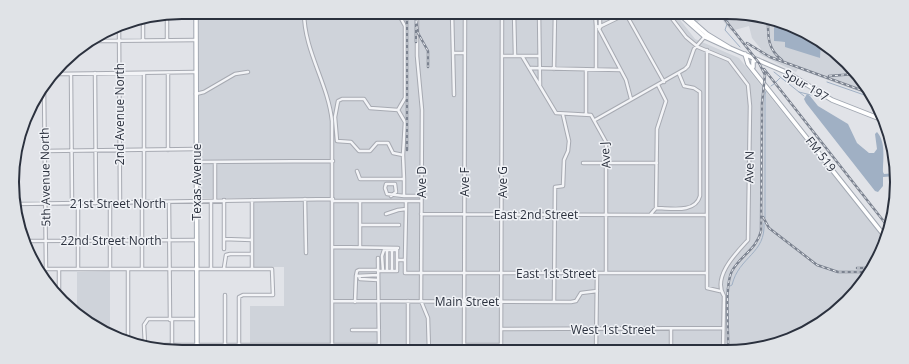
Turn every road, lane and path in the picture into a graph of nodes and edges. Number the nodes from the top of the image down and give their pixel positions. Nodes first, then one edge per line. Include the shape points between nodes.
1 (167, 19) edge
2 (196, 19) edge
3 (304, 19) edge
4 (402, 19) edge
5 (417, 19) edge
6 (452, 19) edge
7 (465, 19) edge
8 (502, 19) edge
9 (514, 19) edge
10 (539, 19) edge
11 (555, 19) edge
12 (596, 19) edge
13 (599, 19) edge
14 (615, 19) edge
15 (629, 19) edge
16 (672, 19) edge
17 (686, 19) edge
18 (689, 19) edge
19 (143, 24) edge
20 (598, 27) junction
21 (119, 32) edge
22 (706, 35) junction
23 (102, 40) edge
24 (119, 40) junction
25 (143, 40) junction
26 (167, 40) junction
27 (196, 40) junction
28 (698, 47) junction
29 (707, 50) junction
30 (735, 51) junction
31 (453, 53) junction
32 (465, 53) junction
33 (745, 54) junction
34 (515, 55) junction
35 (502, 56) junction
36 (522, 56) junction
37 (539, 56) junction
38 (760, 60) junction
39 (748, 64) junction
40 (530, 67) junction
41 (753, 68) junction
42 (540, 69) junction
43 (554, 69) junction
44 (586, 70) junction
45 (596, 70) junction
46 (621, 70) junction
47 (196, 72) junction
48 (248, 72) dead end
49 (95, 73) junction
50 (119, 73) junction
51 (144, 73) junction
52 (168, 73) junction
53 (60, 74) edge
54 (71, 74) junction
55 (679, 74) junction
56 (664, 82) junction
57 (658, 85) junction
58 (540, 88) junction
59 (44, 94) edge
60 (196, 94) junction
61 (454, 95) dead end
62 (631, 100) junction
63 (398, 110) junction
64 (586, 114) junction
65 (564, 115) junction
66 (877, 118) edge
67 (595, 120) junction
68 (196, 149) junction
69 (71, 150) junction
70 (95, 150) junction
71 (120, 150) junction
72 (144, 150) junction
73 (168, 150) junction
74 (45, 151) junction
75 (403, 154) junction
76 (333, 161) junction
77 (196, 162) junction
78 (215, 162) junction
79 (583, 163) dead end
80 (606, 163) junction
81 (657, 163) junction
82 (357, 171) dead end
83 (404, 179) junction
84 (391, 196) junction
85 (404, 196) junction
86 (422, 196) junction
87 (305, 199) junction
88 (211, 200) junction
89 (215, 200) junction
90 (224, 200) junction
91 (252, 200) junction
92 (333, 200) junction
93 (360, 201) junction
94 (406, 201) junction
95 (196, 202) junction
96 (421, 202) junction
97 (72, 203) junction
98 (78, 203) junction
99 (96, 203) junction
100 (110, 203) junction
101 (120, 203) junction
102 (143, 203) junction
103 (169, 203) junction
104 (20, 204) edge
105 (46, 204) junction
106 (656, 208) junction
107 (406, 209) junction
108 (386, 214) dead end
109 (421, 214) junction
110 (464, 214) junction
111 (502, 214) junction
112 (555, 214) junction
113 (606, 214) junction
114 (650, 214) junction
115 (707, 214) junction
116 (360, 225) junction
117 (399, 225) dead end
118 (882, 231) edge
119 (78, 240) junction
120 (110, 240) junction
121 (142, 240) junction
122 (170, 240) junction
123 (197, 240) junction
124 (224, 240) junction
125 (252, 240) junction
126 (30, 241) edge
127 (46, 241) junction
128 (333, 247) junction
129 (360, 247) junction
130 (398, 248) dead end
131 (224, 249) dead end
132 (387, 250) junction
133 (392, 250) junction
134 (306, 253) dead end
135 (252, 254) junction
136 (378, 258) dead end
137 (396, 260) junction
138 (405, 260) junction
139 (224, 268) junction
140 (252, 268) junction
141 (46, 269) joint
142 (59, 269) junction
143 (78, 269) junction
144 (110, 269) junction
145 (128, 269) junction
146 (142, 269) junction
147 (170, 269) junction
148 (197, 269) junction
149 (211, 269) junction
150 (383, 271) junction
151 (387, 271) junction
152 (392, 271) junction
153 (378, 272) junction
154 (422, 273) junction
155 (464, 273) junction
156 (502, 273) junction
157 (555, 273) junction
158 (596, 273) junction
159 (606, 273) junction
160 (707, 273) junction
161 (356, 276) junction
162 (359, 276) junction
163 (378, 280) junction
164 (59, 289) edge
165 (596, 290) junction
166 (720, 290) junction
167 (225, 295) dead end
168 (332, 301) junction
169 (378, 301) junction
170 (408, 301) junction
171 (422, 301) junction
172 (464, 301) junction
173 (355, 302) junction
174 (502, 302) junction
175 (554, 302) junction
176 (197, 319) junction
177 (171, 320) junction
178 (723, 328) junction
179 (502, 329) junction
180 (596, 329) junction
181 (671, 329) junction
182 (352, 330) dead end
183 (379, 330) junction
184 (128, 335) edge
185 (145, 340) edge
186 (172, 345) joint
187 (197, 345) junction
188 (226, 345) junction
189 (239, 345) junction
190 (254, 345) joint
191 (270, 345) joint
192 (332, 345) junction
193 (379, 345) joint
194 (408, 345) edge
195 (429, 345) edge
196 (464, 345) joint
197 (501, 345) joint
198 (596, 345) edge
199 (671, 345) edge
200 (723, 345) edge

1 - 26 street
2 - 27 main road, Texas Avenue
3 - 76 street via 310,53 332,114
4 - 63 street via 405,26 405,98
5 - 86 street, Ave D via 417,56 422,110
6 - 31 street
7 - 32 street, Ave F
8 - 35 street, Ave G
9 - 34 street
10 - 37 street
11 - 43 street
12 - 20 street
13 - 20 street
14 - 20 street
15 - 56 street
16 - 28 street, Ave N via 686,37
17 - 22 main road
18 - 22 main road
19 - 25 street
20 - 45 street
20 - 46 street
21 - 24 street, 2nd Avenue North
22 - 28 street
22 - 30 main road, Spur 197
23 - 24 street
24 - 25 street
24 - 50 street, 2nd Avenue North
25 - 26 street
26 - 27 street
27 - 47 main road, Texas Avenue
28 - 29 street, Ave N
28 - 55 street via 694,49 688,66
29 - 115 street
29 - 166 street, Ave N via 729,60 748,85 750,106 748,240 724,272
30 - 33 main road, Spur 197
30 - 39 main road, FM 519
31 - 32 street
31 - 61 street
32 - 110 street, Ave F
33 - 38 main road, Spur 197
33 - 39 main road
33 - 41 main road, FM 519 / FM 519
34 - 35 street
34 - 36 street
35 - 111 street, Ave G
36 - 37 street
36 - 40 street
37 - 42 street
38 - 41 main road via 753,61
38 - 66 main road, Spur 197 via 788,73 832,100
39 - 41 main road, FM 519 / FM 519
40 - 42 street
40 - 58 street
41 - 118 main road, FM 519 / FM 519
42 - 43 street
42 - 58 street
43 - 44 street
44 - 45 street
44 - 64 street
45 - 46 street
46 - 62 street via 630,89
47 - 52 street
47 - 60 main road, Texas Avenue
48 - 60 street via 235,74
49 - 50 street
49 - 54 street
49 - 70 street
50 - 51 street
50 - 71 street, 2nd Avenue North
51 - 52 street
51 - 72 street
52 - 73 street
53 - 54 street
54 - 69 street
55 - 56 street
55 - 106 street via 684,86 700,92 700,196 694,206 687,208
56 - 57 street
57 - 62 street
57 - 81 street via 666,101 657,129
58 - 65 street via 556,113
59 - 74 street, 5th Avenue North
60 - 68 main road, Texas Avenue
62 - 67 street
63 - 75 street via 405,122
63 - 75 street via 370,108 364,99 338,101 335,117 337,141 351,142 359,151 370,151 377,143 388,143 393,153
64 - 65 street
64 - 67 street, Ave J
65 - 112 street via 568,151 564,160 563,186 555,187
67 - 80 street, Ave J via 606,142
68 - 73 street
68 - 77 main road, Texas Avenue
69 - 70 street
69 - 74 street
69 - 97 street
70 - 71 street
70 - 99 street
71 - 72 street
71 - 101 street, 2nd Avenue North
72 - 73 street
72 - 102 street
74 - 105 street, 5th Avenue North
75 - 83 street
76 - 78 street
76 - 92 street
77 - 78 street
77 - 95 main road, Texas Avenue
78 - 89 street
79 - 80 street
80 - 81 street
80 - 113 street, Ave J
81 - 106 street
82 - 83 street via 360,179
83 - 85 street
84 - 84 street via 396,192 395,184 386,184 384,188
84 - 85 street
85 - 86 street
86 - 96 street, Ave D
87 - 91 street, 21st Street North
87 - 92 street, 21st Street North
87 - 134 street
88 - 89 street, 21st Street North
88 - 95 street, 21st Street North
88 - 149 street
89 - 90 street, 21st Street North
90 - 91 street, 21st Street North
90 - 124 street
91 - 125 street
92 - 93 street, 21st Street North
92 - 128 street
93 - 94 street, 21st Street North
93 - 116 street
94 - 96 street, 21st Street North
94 - 107 street
95 - 103 street, 21st Street North
95 - 123 main road, Texas Avenue
96 - 109 street, Ave D
97 - 98 street, 21st Street North
97 - 105 street, 21st Street North
98 - 99 street, 21st Street North
98 - 119 street
99 - 100 street, 21st Street North
100 - 101 street, 21st Street North
100 - 120 street
101 - 102 street, 21st Street North
102 - 103 street, 21st Street North
102 - 121 street
103 - 122 street
104 - 105 street, 21st Street North
105 - 127 street, 5th Avenue North
106 - 114 street
107 - 108 street
107 - 138 street
109 - 110 street, East 2nd Street
109 - 154 street, Ave D
110 - 111 street, East 2nd Street
110 - 155 street, Ave F
111 - 112 street, East 2nd Street
111 - 156 street, Ave G
112 - 113 street, East 2nd Street
112 - 157 street
113 - 114 street, East 2nd Street
113 - 159 street, Ave J
114 - 115 street, East 2nd Street
115 - 160 street
116 - 117 street
116 - 129 street
119 - 120 street, 22nd Street North
119 - 127 street, 22nd Street North
119 - 143 street
120 - 121 street, 22nd Street North
120 - 144 street
121 - 122 street, 22nd Street North
121 - 146 street
122 - 123 street, 22nd Street North
122 - 147 street
123 - 148 main road, Texas Avenue
124 - 125 street
124 - 131 street
125 - 135 street
126 - 127 street, 22nd Street North
127 - 141 street, 5th Avenue North
128 - 129 street
128 - 168 street
129 - 130 street
132 - 133 street
132 - 150 street via 384,250 382,256
132 - 151 street
133 - 137 street via 396,250
133 - 152 street
135 - 139 street via 226,255
135 - 140 street
136 - 153 street
137 - 138 street
137 - 152 street via 396,270
138 - 154 street, East 1st Street via 405,273
139 - 140 street
139 - 149 street
140 - 189 street via 272,269 273,295 243,294 239,297
141 - 142 street
142 - 143 street
142 - 164 street
143 - 144 street
144 - 145 street
145 - 146 street
145 - 184 street
146 - 147 street
147 - 148 street
147 - 177 street
148 - 149 street
148 - 176 main road, Texas Avenue
150 - 151 street
150 - 153 street
151 - 152 street
153 - 161 street via 357,271
153 - 162 street
153 - 163 street
154 - 155 street, East 1st Street
154 - 171 street, Ave D
155 - 156 street, East 1st Street
155 - 172 street, Ave F
156 - 157 street, East 1st Street
156 - 174 street, Ave G
157 - 158 street, East 1st Street
157 - 175 street
158 - 159 street, East 1st Street
158 - 165 street
159 - 160 street, East 1st Street
160 - 166 street via 706,288
161 - 162 street
161 - 173 street
162 - 163 street via 360,279
163 - 169 street
165 - 175 street, Main Street via 581,293 576,301
165 - 180 street
166 - 178 street, Ave N via 724,296
167 - 188 street
168 - 173 street, Main Street
168 - 192 street
169 - 170 street, Main Street
169 - 173 street, Main Street
169 - 183 street
170 - 171 street, Main Street
170 - 194 street
171 - 172 street, Main Street
171 - 195 street, Ave D via 428,318
172 - 174 street, Main Street
172 - 196 street, Ave F
174 - 175 street, Main Street
174 - 179 street, Ave G
176 - 177 street
176 - 187 main road, Texas Avenue
177 - 185 street via 147,320 144,325
177 - 186 street
178 - 181 street, West 1st Street
178 - 200 street, Ave N
179 - 180 street, West 1st Street
179 - 197 street, Ave G
180 - 181 street, West 1st Street
180 - 198 street
181 - 199 street
182 - 183 street
183 - 193 street
186 - 187 street
187 - 188 street
188 - 189 street
189 - 190 street
190 - 191 street
191 - 192 street
192 - 193 street
196 - 197 street

